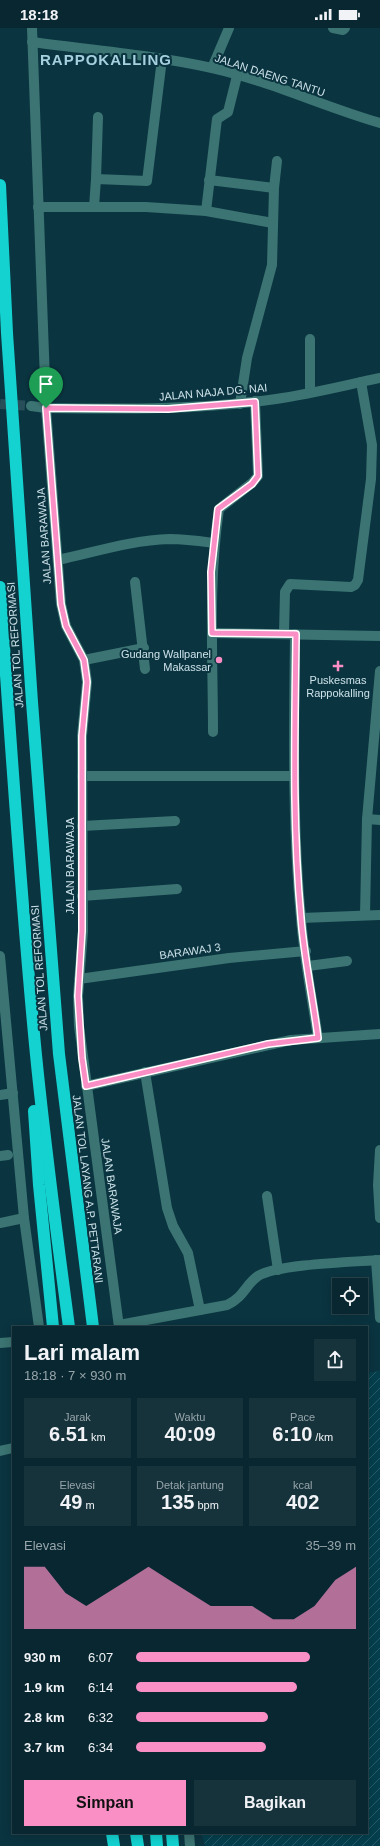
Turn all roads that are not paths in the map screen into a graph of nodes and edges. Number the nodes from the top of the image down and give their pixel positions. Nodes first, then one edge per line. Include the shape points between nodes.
1 (32, 28) edge
2 (333, 28) edge
3 (345, 28) edge
4 (225, 30) edge
5 (32, 42) junction
6 (162, 59) junction
7 (212, 68) junction
8 (238, 76) junction
9 (98, 117) dead end
10 (380, 123) edge
11 (277, 161) dead end
12 (96, 179) junction
13 (209, 180) junction
14 (0, 185) edge
15 (274, 188) junction
16 (38, 207) junction
17 (94, 207) junction
18 (206, 211) junction
19 (273, 224) junction
20 (310, 339) dead end
21 (380, 378) edge
22 (361, 382) junction
23 (310, 392) junction
24 (255, 402) junction
25 (240, 404) junction
26 (31, 406) tunnel mouth
27 (46, 408) junction
28 (214, 543) junction
29 (58, 560) junction
30 (135, 582) dead end
31 (0, 587) edge
32 (212, 633) junction
33 (284, 633) junction
34 (296, 634) junction
35 (380, 636) edge
36 (144, 648) junction
37 (84, 660) junction
38 (145, 669) dead end
39 (380, 671) edge
40 (213, 732) dead end
41 (376, 740) edge
42 (82, 776) junction
43 (294, 776) junction
44 (367, 819) junction
45 (175, 820) dead end
46 (380, 820) edge
47 (82, 826) junction
48 (177, 889) dead end
49 (82, 896) junction
50 (365, 915) junction
51 (380, 915) edge
52 (301, 918) junction
53 (306, 951) junction
54 (0, 956) edge
55 (347, 961) dead end
56 (308, 966) junction
57 (79, 979) junction
58 (1, 984) edge
59 (380, 1034) edge
60 (34, 1035) junction
61 (318, 1038) junction
62 (58, 1054) joint
63 (145, 1072) junction
64 (86, 1086) junction
65 (13, 1093) junction
66 (0, 1096) edge
67 (380, 1150) edge
68 (379, 1185) edge
69 (267, 1196) dead end
70 (24, 1218) junction
71 (380, 1218) edge
72 (79, 1219) junction
73 (0, 1222) edge
74 (378, 1260) edge
75 (278, 1270) junction
76 (200, 1310) junction
77 (380, 1318) edge
78 (38, 1326) edge
79 (53, 1326) edge
80 (69, 1326) edge
81 (93, 1326) edge
82 (98, 1326) edge
83 (119, 1326) edge
84 (12, 1342) edge
85 (0, 1343) edge
86 (12, 1448) edge
87 (0, 1451) edge
88 (112, 1834) edge
89 (136, 1834) edge
90 (156, 1834) edge
91 (172, 1834) edge
92 (189, 1834) edge
93 (114, 1846) edge
94 (138, 1846) edge
95 (157, 1846) edge
96 (173, 1846) edge
97 (190, 1846) edge

1 - 5 street, JALAN BARAWAJA
2 - 3 street
4 - 7 street
5 - 6 street, JALAN DAENG TANTU
5 - 16 street, JALAN BARAWAJA
6 - 7 street, JALAN DAENG TANTU
6 - 12 street via 147,181
7 - 8 street, JALAN DAENG TANTU
8 - 10 street, JALAN DAENG TANTU
8 - 13 street via 228,112 217,119
9 - 12 street
11 - 15 street
12 - 17 street
13 - 15 street
13 - 18 street
14 - 62 highway, JALAN TOL REFORMASI via 7,333
15 - 19 street
16 - 17 street
16 - 27 street, JALAN BARAWAJA
17 - 18 street
18 - 19 street
19 - 25 street via 270,273 248,350
20 - 23 street
21 - 22 street, JALAN NAJA DG. NAI
22 - 23 street, JALAN NAJA DG. NAI
22 - 33 street via 370,430 372,465 358,580 350,587 290,584 286,592
23 - 24 street, JALAN NAJA DG. NAI
24 - 25 street, JALAN NAJA DG. NAI
24 - 28 street via 258,476 252,484 218,509
25 - 27 street, JALAN NAJA DG. NAI via 168,409
26 - 27 street, JALAN NAJA DG. NAI
27 - 29 street, JALAN BARAWAJA
28 - 29 street via 182,539 159,540 118,546
28 - 32 street via 211,572
29 - 37 street, JALAN BARAWAJA via 63,618
30 - 36 street
31 - 60 highway, JALAN TOL REFORMASI via 10,746
32 - 33 street
32 - 40 street
33 - 34 street
34 - 35 street
34 - 43 street
36 - 37 street
36 - 38 street
37 - 42 street, JALAN BARAWAJA via 87,682 82,736
39 - 41 street
41 - 44 street
42 - 43 street
42 - 47 street, JALAN BARAWAJA
43 - 52 street
44 - 46 street
44 - 50 street
45 - 47 street
47 - 49 street, JALAN BARAWAJA
48 - 49 street
49 - 57 street, JALAN BARAWAJA
50 - 51 street
50 - 52 street
52 - 53 street
53 - 56 street
53 - 57 street, BARAWAJ 3 via 228,958
54 - 58 street
55 - 56 street
56 - 61 street
57 - 64 street, JALAN BARAWAJA via 79,1026
58 - 65 street
59 - 61 street
60 - 79 highway via 34,1111
60 - 80 highway, JALAN TOL REFORMASI via 48,1173
61 - 63 street via 268,1044
62 - 72 highway, JALAN TOL LAYANG A.P. PETTARANI
63 - 64 street
63 - 76 street via 167,1208 173,1226 188,1253
64 - 83 street, JALAN BARAWAJA
65 - 66 street
65 - 70 street
67 - 68 street
68 - 71 street
69 - 75 street
70 - 73 street
70 - 78 street
72 - 81 highway, JALAN TOL LAYANG A.P. PETTARANI
72 - 82 highway
74 - 75 street
74 - 77 street
75 - 76 street via 258,1276 234,1302
76 - 83 street
84 - 85 street
86 - 87 street
88 - 93 highway
89 - 94 highway
90 - 95 highway
91 - 96 highway
92 - 97 street

